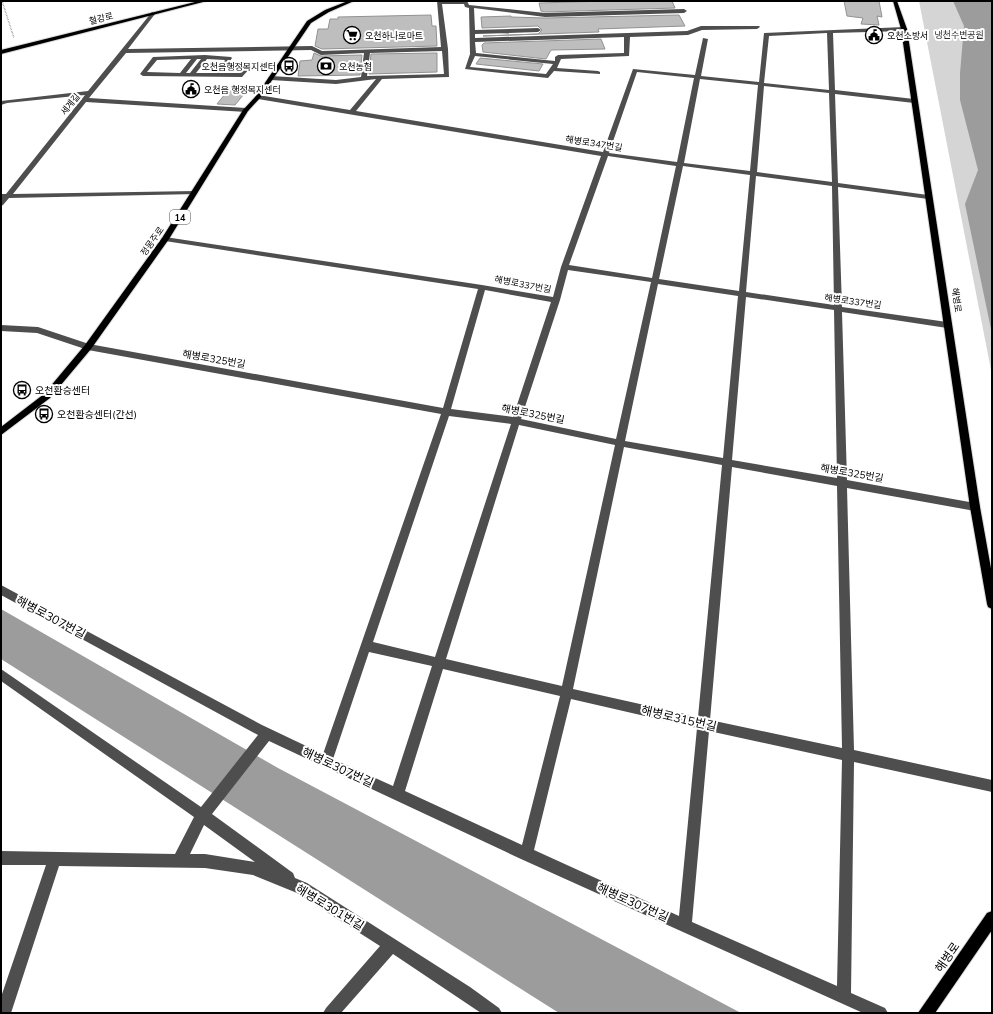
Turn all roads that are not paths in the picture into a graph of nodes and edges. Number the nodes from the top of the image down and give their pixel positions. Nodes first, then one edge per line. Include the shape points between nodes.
1 (205, 1) edge
2 (352, 1) edge
3 (895, 1) edge
4 (440, 2) edge
5 (465, 2) edge
6 (472, 7) junction
7 (684, 11) dead end
8 (152, 14) junction
9 (757, 26) dead end
10 (904, 29) junction
11 (538, 30) dead end
12 (473, 32) junction
13 (830, 32) junction
14 (627, 35) junction
15 (705, 39) dead end
16 (474, 40) junction
17 (292, 48) junction
18 (312, 48) junction
19 (444, 49) junction
20 (206, 50) junction
21 (412, 50) junction
22 (124, 51) junction
23 (367, 51) junction
24 (1, 52) edge
25 (473, 54) junction
26 (200, 57) junction
27 (170, 58) junction
28 (557, 62) junction
29 (166, 63) dead end
30 (248, 67) dead end
31 (162, 69) dead end
32 (552, 69) junction
33 (598, 73) dead end
34 (157, 75) junction
35 (182, 75) junction
36 (192, 75) junction
37 (218, 75) junction
38 (271, 78) junction
39 (364, 78) junction
40 (380, 78) junction
41 (697, 78) junction
42 (762, 85) junction
43 (832, 92) junction
44 (90, 93) junction
45 (258, 97) junction
46 (85, 100) junction
47 (914, 101) junction
48 (1, 103) edge
49 (246, 110) junction
50 (353, 112) junction
51 (604, 154) junction
52 (680, 164) junction
53 (754, 174) junction
54 (835, 185) junction
55 (195, 193) junction
56 (4, 196) edge
57 (928, 197) junction
58 (1, 204) edge
59 (165, 239) junction
60 (565, 267) junction
61 (655, 282) junction
62 (482, 286) junction
63 (743, 295) junction
64 (556, 300) junction
65 (838, 309) junction
66 (947, 325) junction
67 (1, 328) edge
68 (88, 347) junction
69 (446, 412) junction
70 (516, 421) junction
71 (1, 432) edge
72 (620, 443) junction
73 (728, 462) junction
74 (841, 483) junction
75 (974, 507) junction
76 (1, 590) edge
77 (992, 604) edge
78 (366, 646) junction
79 (440, 662) junction
80 (1, 674) edge
81 (567, 691) junction
82 (703, 724) junction
83 (264, 739) junction
84 (848, 755) junction
85 (326, 762) junction
86 (992, 786) edge
87 (397, 795) junction
88 (204, 814) junction
89 (526, 854) junction
90 (1, 858) edge
91 (54, 858) junction
92 (179, 860) junction
93 (302, 888) junction
94 (992, 918) edge
95 (685, 926) junction
96 (391, 945) junction
97 (844, 997) junction
98 (3, 1013) edge
99 (331, 1013) edge
100 (494, 1013) edge
101 (880, 1013) edge
102 (926, 1013) edge

1 - 8 main road, 철강로
2 - 17 main road, 정몽주로 / 14 via 309,22
3 - 10 main road, 해병로
4 - 5 street
4 - 19 street
5 - 6 street via 467,6
6 - 7 street via 545,15
6 - 12 street
8 - 22 street, 세계길
8 - 24 main road, 철강로
9 - 14 street via 701,28 688,33
10 - 13 street
10 - 47 main road, 해병로
11 - 12 street
12 - 16 street
13 - 42 street via 766,34
13 - 43 street
14 - 16 street
14 - 28 street via 627,55 558,57
15 - 41 street
16 - 25 street
17 - 18 street
17 - 20 street
17 - 38 main road, 정몽주로 / 14
18 - 21 street via 404,46
18 - 23 street via 321,53
19 - 21 street
19 - 40 street via 447,76
20 - 22 street
20 - 26 street
21 - 23 street
22 - 44 street, 세계길
23 - 39 street
25 - 28 street
25 - 32 street via 467,68 548,76
26 - 27 street
26 - 35 street
26 - 36 street
26 - 37 street via 229,58
27 - 29 street
27 - 34 street via 155,58 143,74
28 - 32 street
30 - 37 street via 242,75
31 - 34 street
32 - 33 street
34 - 35 street
35 - 36 street
36 - 37 street
38 - 39 street via 336,82
38 - 45 main road, 정몽주로 / 14
39 - 40 street
40 - 50 street
41 - 42 street
41 - 51 street via 635,70
41 - 52 street
42 - 43 street
42 - 53 street
43 - 47 street
43 - 54 street
44 - 46 street, 세계길
44 - 48 street
45 - 49 main road, 정몽주로 / 14
45 - 50 street, 해병로347번길
46 - 49 street
46 - 56 street, 세계길
47 - 57 main road, 해병로
49 - 55 main road, 정몽주로 / 14
50 - 51 street, 해병로347번길
51 - 52 street, 해병로347번길
51 - 60 street
52 - 53 street, 해병로347번길
52 - 61 street
53 - 54 street, 해병로347번길
53 - 63 street
54 - 57 street, 해병로347번길
54 - 65 street
55 - 56 street
55 - 59 main road, 정몽주로 / 14
56 - 58 street, 세계길
57 - 66 main road, 해병로
59 - 62 street, 해병로337번길
59 - 68 main road, 정몽주로 / 14
60 - 61 street, 해병로337번길
60 - 64 street, 해병로337번길
61 - 63 street, 해병로337번길
61 - 72 street
62 - 64 street, 해병로337번길
62 - 69 street
63 - 65 street, 해병로337번길
63 - 73 street
64 - 70 street
65 - 66 street, 해병로337번길
65 - 74 street
66 - 75 main road, 해병로
67 - 68 street, 해병로325번길 via 38,330
68 - 69 street, 해병로325번길
68 - 71 main road, 정몽주로 / 14 via 47,396
69 - 70 street, 해병로325번길
69 - 78 street
70 - 72 street, 해병로325번길
70 - 79 street
72 - 73 street, 해병로325번길
72 - 81 street
73 - 74 street, 해병로325번길
73 - 82 street
74 - 75 street, 해병로325번길
74 - 84 street
75 - 77 main road, 해병로
76 - 83 street, 해병로307번길
78 - 79 street, 해병로315번길
78 - 85 street
79 - 81 street, 해병로315번길
79 - 87 street
80 - 88 street
81 - 82 street, 해병로315번길
81 - 89 street
82 - 84 street, 해병로315번길
82 - 95 street
83 - 85 street, 해병로307번길
83 - 88 street
84 - 86 street, 해병로315번길
84 - 97 street
85 - 87 street, 해병로307번길
87 - 89 street, 해병로307번길
88 - 92 street
88 - 93 street
89 - 95 street, 해병로307번길
90 - 91 street, 해병로301번길
91 - 92 street, 해병로301번길
91 - 98 street
92 - 93 street, 해병로301번길 via 253,868
93 - 96 street, 해병로301번길
94 - 102 main road, 해병로
95 - 97 street, 해병로307번길
96 - 99 street
96 - 100 street, 해병로301번길
97 - 101 street, 해병로307번길

